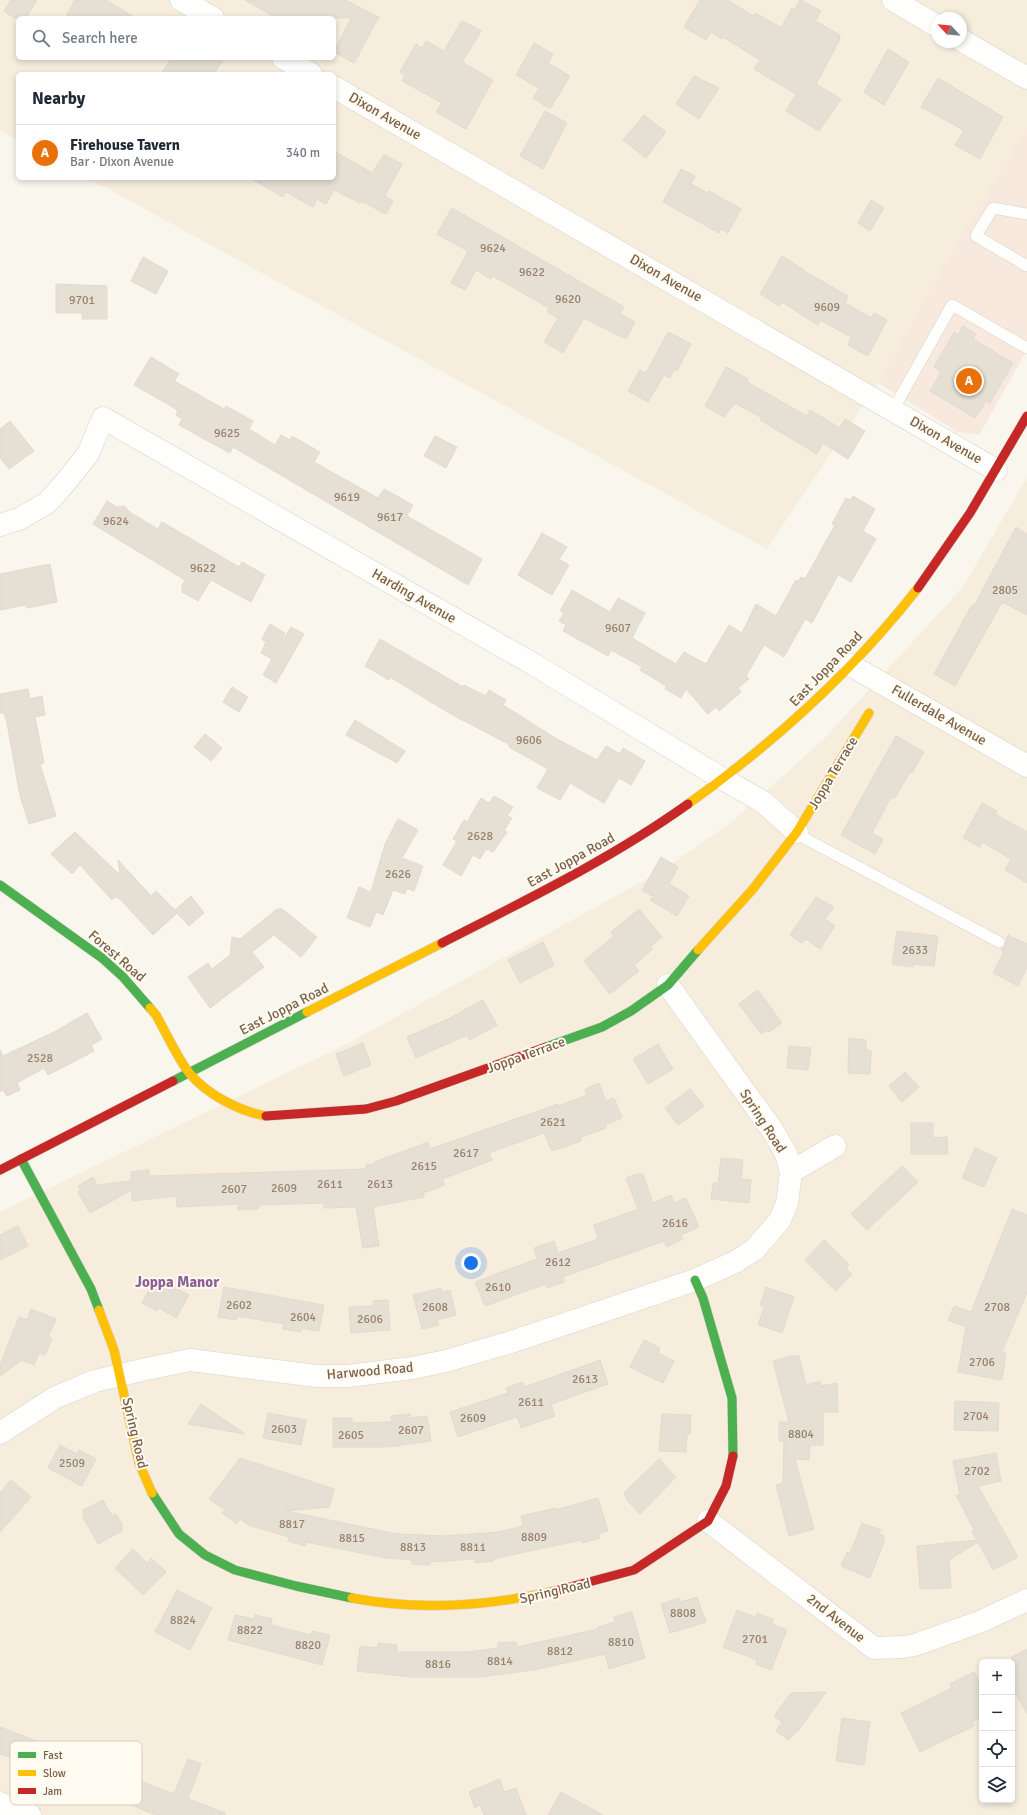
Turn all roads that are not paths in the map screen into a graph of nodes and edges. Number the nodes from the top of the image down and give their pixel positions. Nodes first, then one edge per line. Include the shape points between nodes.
1 (182, 0) edge
2 (893, 0) edge
3 (210, 16) edge
4 (931, 22) edge
5 (967, 43) edge
6 (286, 60) edge
7 (308, 72) edge
8 (1027, 78) edge
9 (336, 88) edge
10 (1027, 214) edge
11 (1027, 266) edge
12 (1027, 348) edge
13 (893, 410) junction
14 (1027, 416) edge
15 (996, 470) junction
16 (0, 525) edge
17 (850, 665) junction
18 (869, 713) dead end
19 (1027, 766) edge
20 (723, 779) junction
21 (797, 832) junction
22 (0, 885) edge
23 (999, 942) dead end
24 (668, 985) junction
25 (189, 1073) junction
26 (835, 1146) dead end
27 (21, 1159) junction
28 (0, 1170) edge
29 (791, 1172) junction
30 (695, 1280) junction
31 (121, 1375) junction
32 (0, 1433) edge
33 (708, 1521) junction
34 (1027, 1600) edge
35 (0, 1803) edge
36 (30, 1815) edge

1 - 3 street
2 - 4 street
5 - 8 street
6 - 7 street
9 - 13 street, Dixon Avenue
10 - 11 lane via 993,208 976,236
12 - 13 lane via 952,305
13 - 15 street, Dixon Avenue
14 - 15 street, East Joppa Road
15 - 17 street, East Joppa Road via 958,532 905,605
16 - 20 street, Harding Avenue via 34,512 47,503 88,454 103,418 533,664
17 - 19 street, Fullerdale Avenue
17 - 20 street, East Joppa Road via 795,720
18 - 21 street, Joppa Terrace
20 - 21 street via 763,802
20 - 25 street, East Joppa Road via 639,838 551,888
21 - 23 lane
21 - 24 street, Joppa Terrace via 753,889
22 - 25 street, Forest Road via 102,958 123,977 156,1015
24 - 25 street, Joppa Terrace via 631,1011 602,1027 396,1101 366,1109 269,1116 252,1113 213,1094
24 - 29 street, Spring Road via 773,1131 786,1154
25 - 27 street, East Joppa Road
26 - 29 street
27 - 28 street, East Joppa Road
27 - 31 street, Spring Road via 91,1289
29 - 30 street, Spring Road via 787,1203 780,1220 768,1235 754,1250 735,1262
30 - 31 street, Harwood Road via 511,1342 446,1361 405,1369 348,1376 317,1376 190,1360
30 - 33 street, Spring Road via 703,1298 732,1398 733,1459 726,1486
31 - 32 street, Harwood Road via 95,1381 56,1397
31 - 33 street, Spring Road via 139,1463 153,1496 179,1534 205,1555 234,1570 296,1586 384,1604 437,1606 515,1600 634,1570
33 - 34 street, 2nd Avenue via 874,1648 915,1645 982,1621
35 - 36 street

